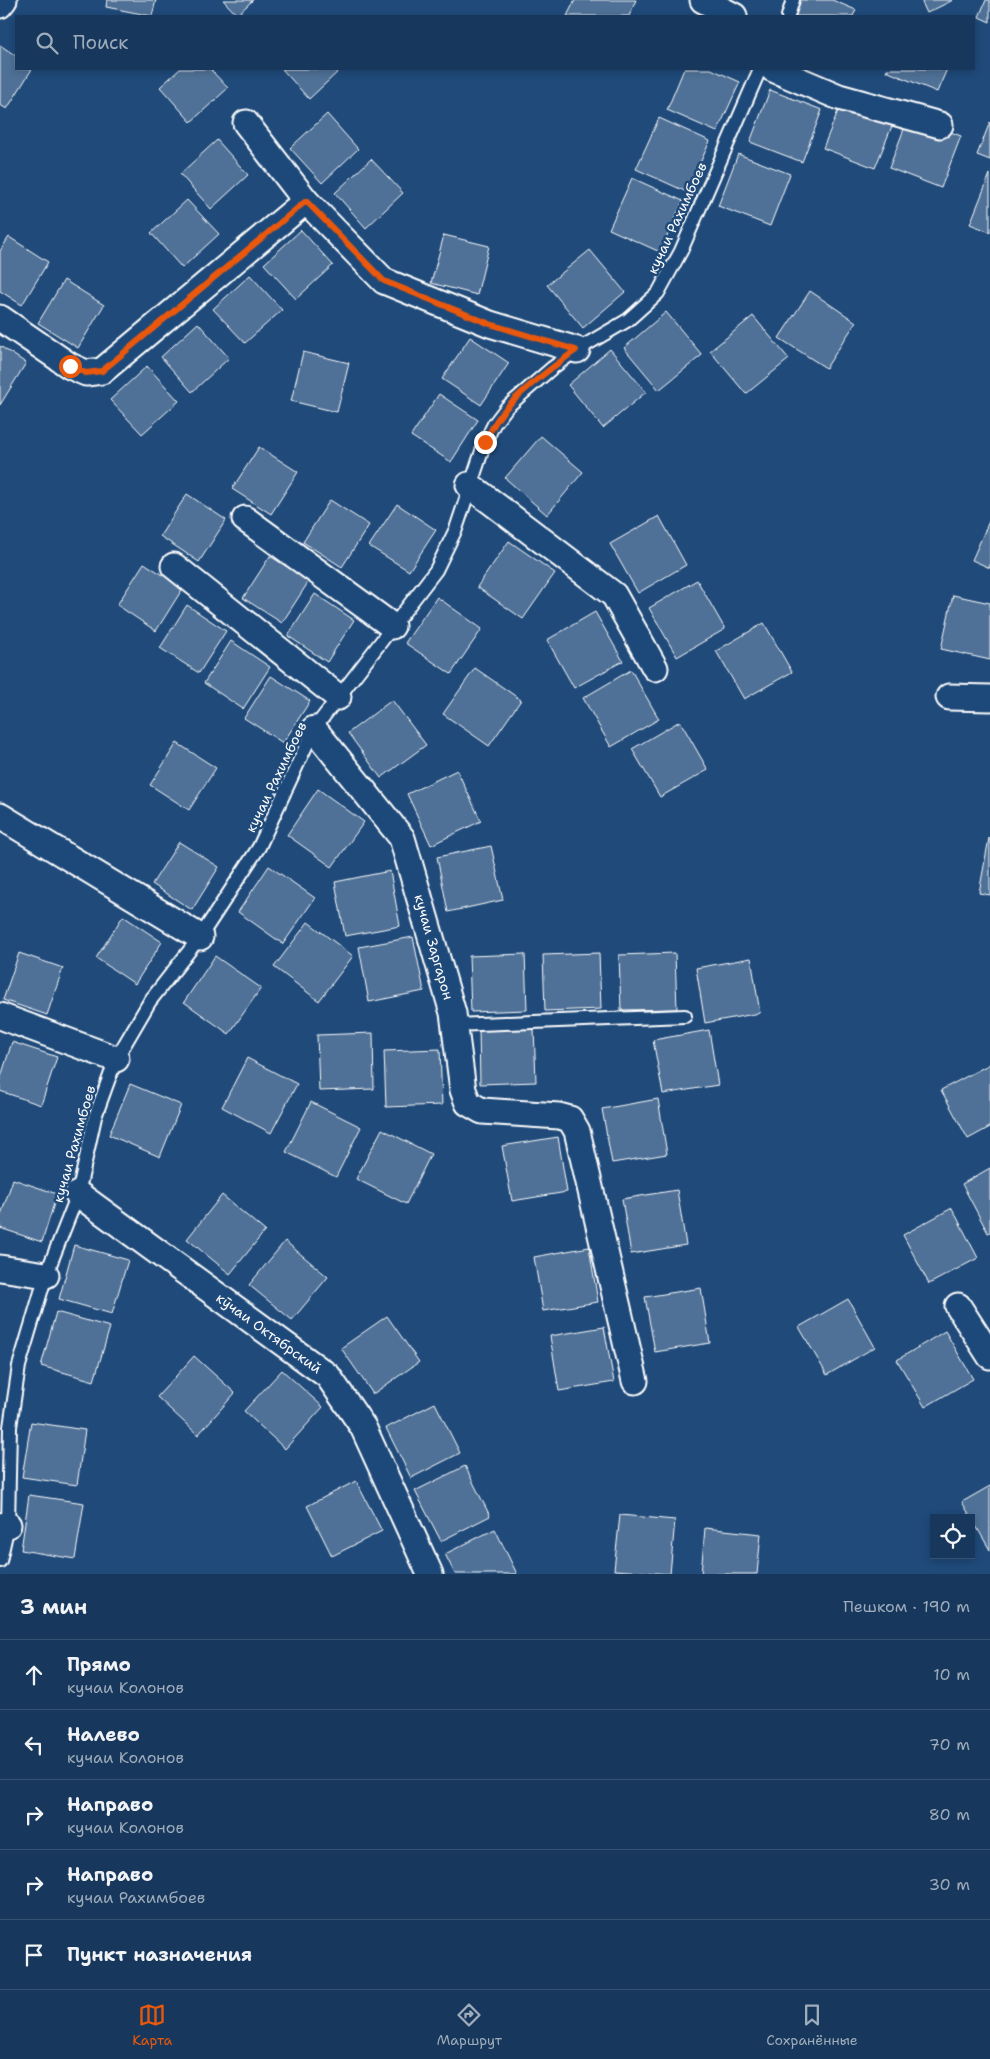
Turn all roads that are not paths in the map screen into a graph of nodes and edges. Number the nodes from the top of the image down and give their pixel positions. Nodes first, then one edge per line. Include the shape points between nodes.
1 (4, 0) edge
2 (703, 0) edge
3 (793, 0) edge
4 (0, 6) edge
5 (732, 15) edge
6 (788, 15) edge
7 (760, 70) edge
8 (776, 70) edge
9 (246, 123) dead end
10 (940, 125) dead end
11 (306, 201) junction
12 (0, 318) edge
13 (576, 350) junction
14 (469, 486) junction
15 (245, 520) dead end
16 (174, 566) dead end
17 (392, 626) junction
18 (655, 668) dead end
19 (338, 697) junction
20 (949, 697) dead end
21 (990, 698) edge
22 (314, 729) junction
23 (0, 816) edge
24 (200, 937) junction
25 (0, 1016) edge
26 (685, 1016) dead end
27 (455, 1025) junction
28 (116, 1059) junction
29 (78, 1194) junction
30 (0, 1268) edge
31 (46, 1275) junction
32 (958, 1306) dead end
33 (990, 1356) edge
34 (635, 1381) dead end
35 (4, 1526) edge
36 (0, 1560) edge
37 (430, 1574) edge

1 - 4 street
2 - 5 street
3 - 6 lane
7 - 13 lane, кучаи Рахимбоев via 681,251 658,293 628,320
8 - 10 street via 839,97
9 - 11 street
11 - 12 street via 102,371 86,373 70,366
11 - 13 street via 384,281 490,324
13 - 14 lane, кучаи Рахимбоев via 507,407 485,442
14 - 17 lane, кучаи Рахимбоев via 456,529 436,570
14 - 18 street via 614,595
15 - 17 street
16 - 19 street
17 - 19 lane, кучаи Рахимбоев
19 - 22 lane, кучаи Рахимбоев
20 - 21 street
22 - 24 lane, кучаи Рахимбоев via 259,847
22 - 27 street, кучаи Заргарон via 402,838
23 - 24 street
24 - 28 lane, кучаи Рахимбоев via 150,1001
25 - 28 street
26 - 27 lane
27 - 34 street, кучаи Заргарон via 463,1090 468,1103 482,1111 559,1116 570,1119 578,1132
28 - 29 lane, кучаи Рахимбоев via 95,1117
29 - 31 lane, кучаи Рахимбоев
29 - 37 street, кӯчаи Октябрский via 328,1376 363,1426
30 - 31 street
31 - 35 lane, кучаи Рахимбоев via 20,1366 10,1427
32 - 33 street
35 - 36 lane, кучаи Рахимбоев

